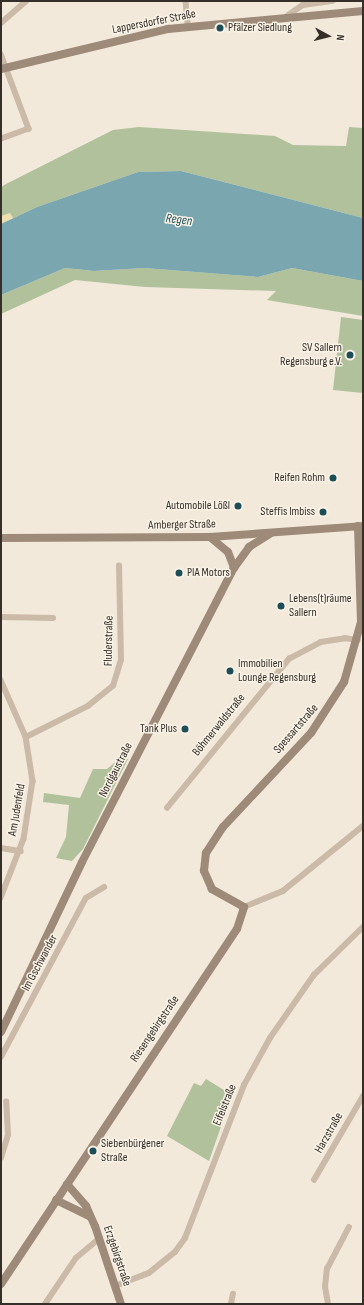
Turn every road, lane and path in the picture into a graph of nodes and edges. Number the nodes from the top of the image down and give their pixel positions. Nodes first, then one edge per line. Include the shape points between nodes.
1 (26, 1) edge
2 (186, 1) edge
3 (333, 1) edge
4 (363, 11) edge
5 (287, 16) junction
6 (1, 23) edge
7 (188, 26) junction
8 (1, 54) edge
9 (5, 69) edge
10 (1, 139) edge
11 (360, 526) edge
12 (271, 533) junction
13 (210, 537) junction
14 (1, 538) edge
15 (119, 566) dead end
16 (234, 568) junction
17 (1, 617) edge
18 (53, 618) dead end
19 (358, 640) junction
20 (1, 680) edge
21 (26, 737) junction
22 (167, 808) dead end
23 (363, 826) edge
24 (1, 848) edge
25 (20, 851) junction
26 (104, 887) dead end
27 (1, 898) edge
28 (244, 907) junction
29 (363, 927) edge
30 (1, 1032) edge
31 (1, 1057) edge
32 (363, 1096) edge
33 (6, 1102) dead end
34 (1, 1158) edge
35 (314, 1180) dead end
36 (67, 1184) junction
37 (56, 1200) junction
38 (89, 1216) junction
39 (349, 1227) dead end
40 (100, 1238) junction
41 (1, 1284) edge
42 (115, 1286) junction
43 (232, 1294) dead end
44 (45, 1304) edge
45 (121, 1304) edge
46 (231, 1304) edge
47 (328, 1304) edge

1 - 6 street
2 - 7 street
3 - 5 street via 304,5
4 - 5 street, Lappersdorfer Straße
5 - 7 street, Lappersdorfer Straße
7 - 9 street, Lappersdorfer Straße
8 - 9 street
9 - 10 street via 29,129
11 - 12 street, Amberger Straße
11 - 19 street, Spessartstraße via 362,584
12 - 13 street, Amberger Straße
12 - 16 street, Nordgaustraße via 249,547
13 - 14 street, Amberger Straße
13 - 16 street via 228,552
15 - 21 street, Fluderstraße via 121,660 115,681 98,701
16 - 30 street, Nordgaustraße via 82,862
17 - 18 street
19 - 22 street, Böhmerwaldstraße via 344,638 321,642 289,659
19 - 28 street, Spessartstraße via 344,682 328,712 223,827 206,853 204,871 212,889
20 - 21 street, Am Judenfeld
21 - 25 street, Am Judenfeld via 33,781 31,810
23 - 28 street via 283,891
24 - 25 street
25 - 27 street, Am Judenfeld
26 - 31 street, Im Gschwander via 86,898
28 - 36 street, Riesengebirgstraße via 228,944
29 - 42 street, Eifelstraße via 314,976 270,1038 240,1096 185,1238 175,1252 150,1273
32 - 35 street, Harzstraße
33 - 34 street via 8,1135
36 - 37 street, Riesengebirgstraße
36 - 38 street, Erzgebirgstraße via 86,1206
37 - 38 street, Erzgebirgstraße
37 - 41 street, Riesengebirgstraße
38 - 40 street, Erzgebirgstraße
39 - 47 street via 327,1270 325,1287
40 - 42 street, Erzgebirgstraße
40 - 44 street via 76,1258
42 - 45 street, Erzgebirgstraße
43 - 46 street

